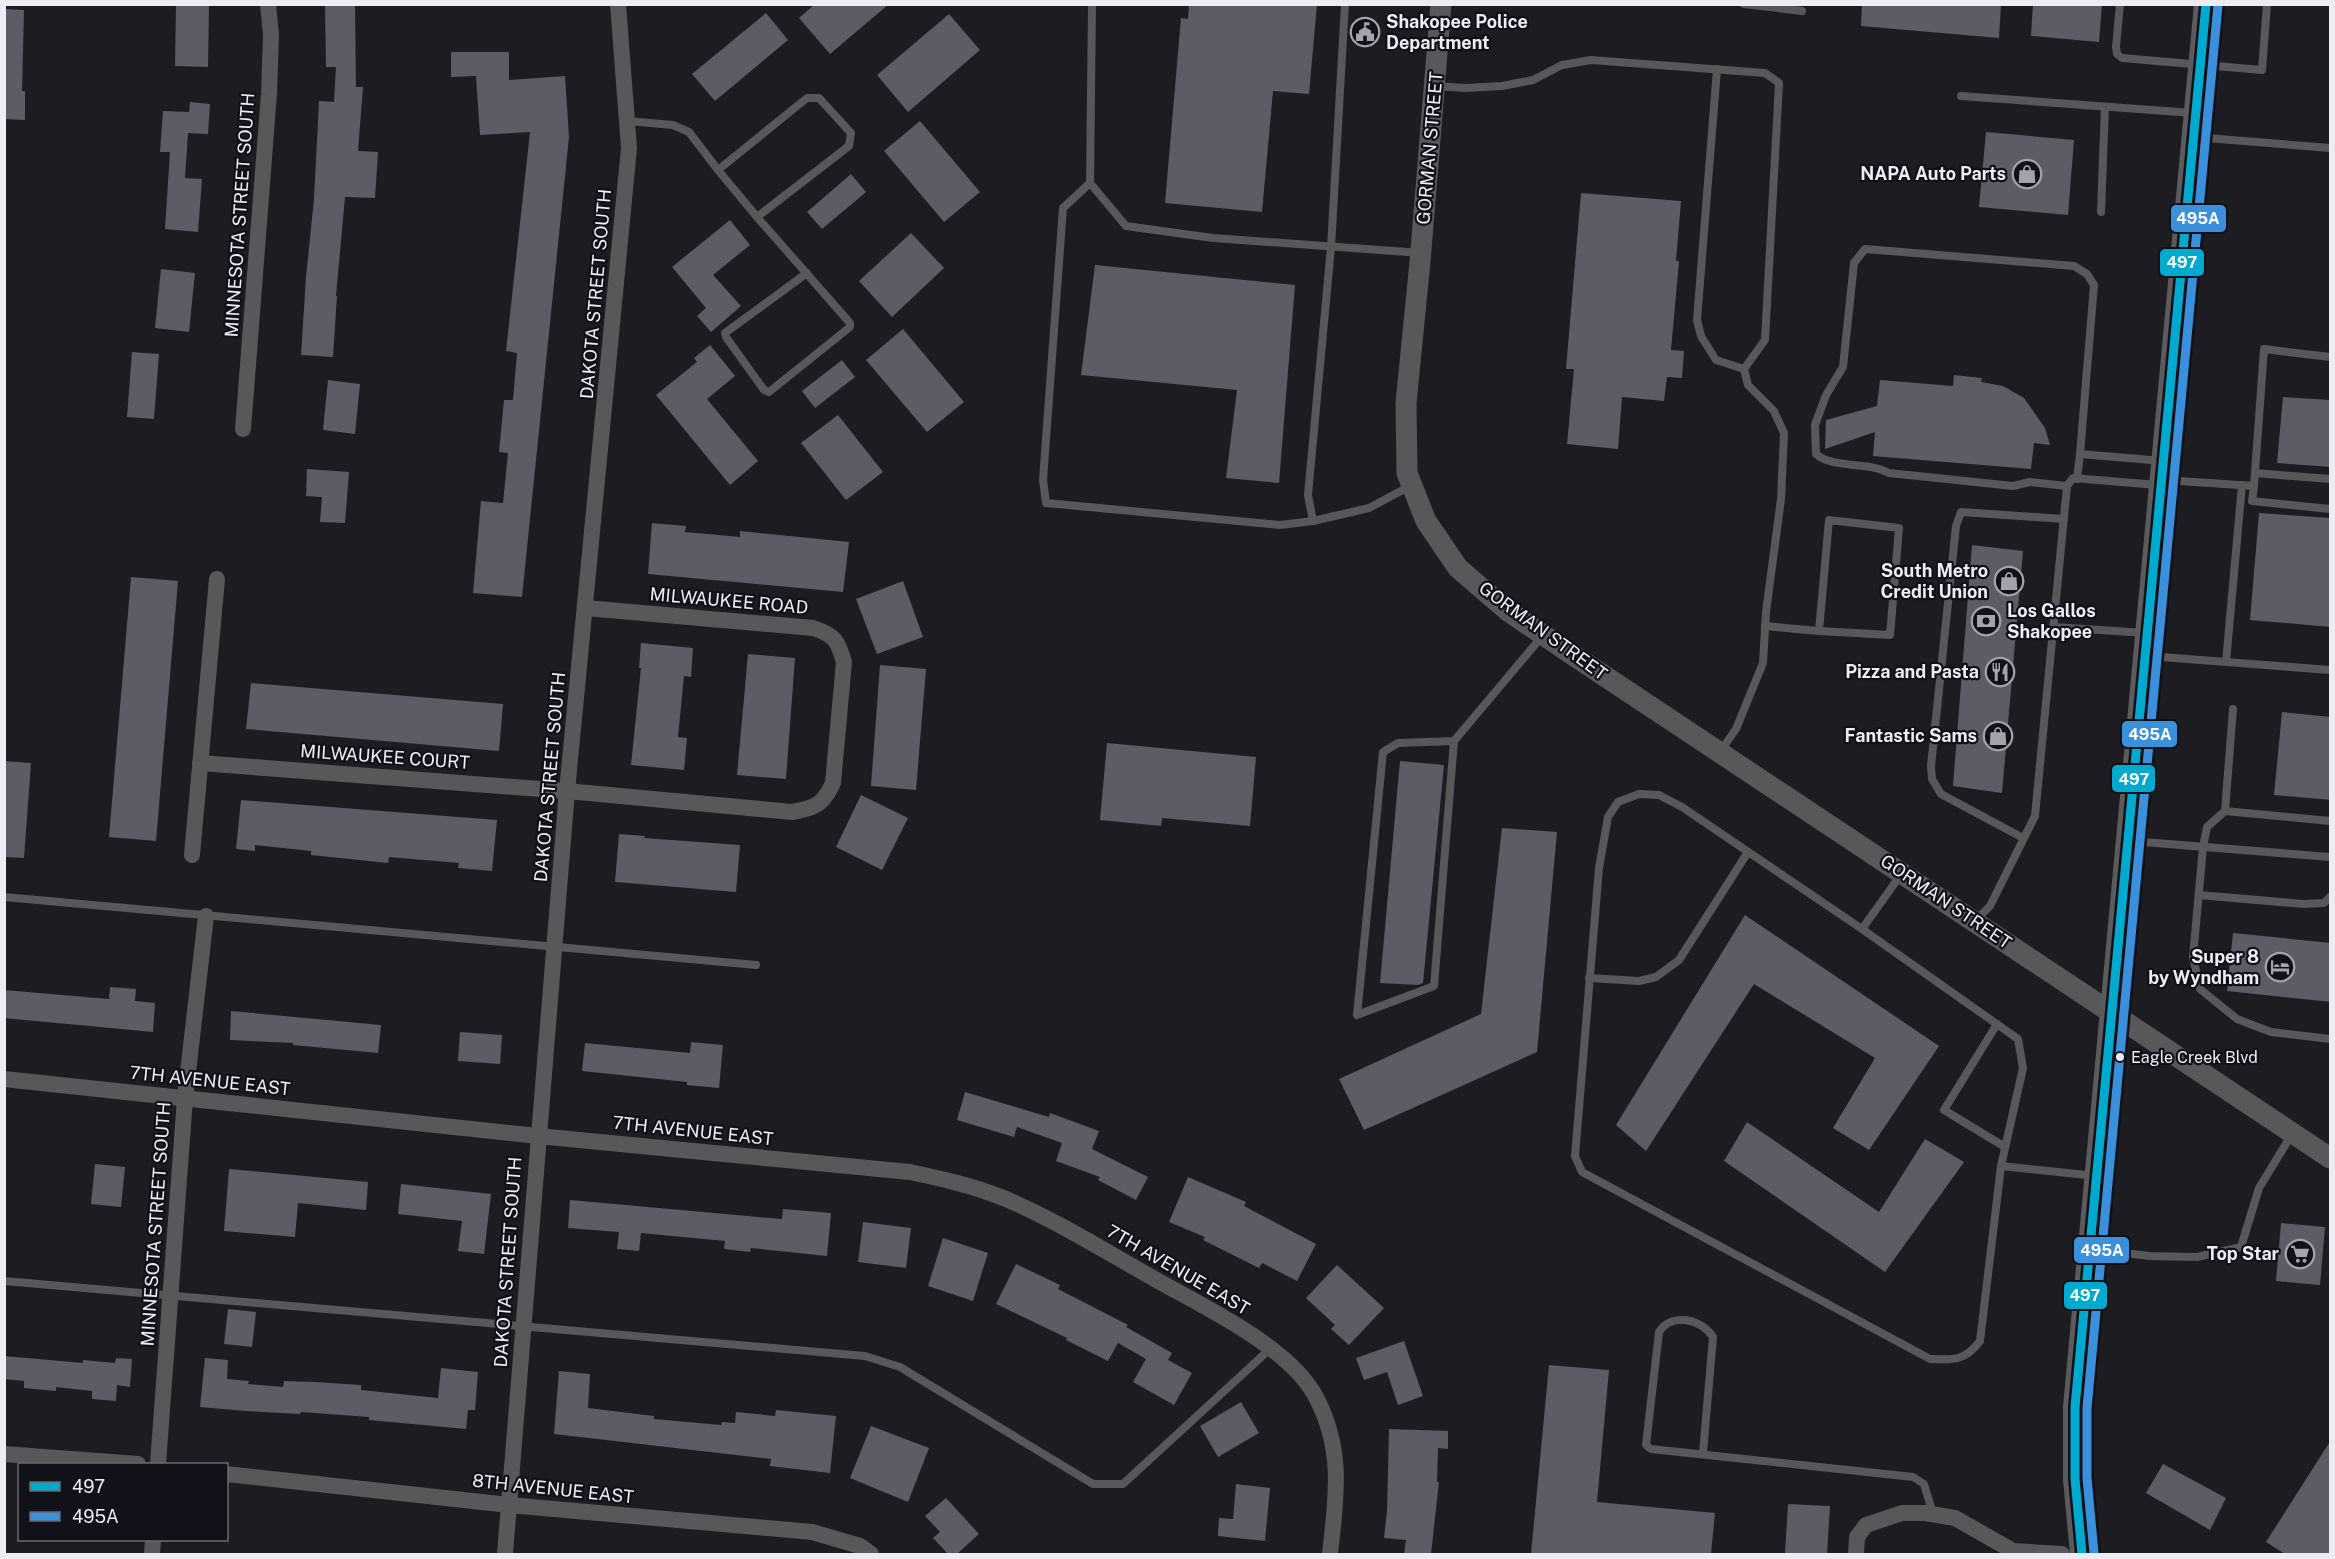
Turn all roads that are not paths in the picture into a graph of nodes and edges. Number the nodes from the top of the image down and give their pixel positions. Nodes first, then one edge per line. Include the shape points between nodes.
1 (268, 4) edge
2 (618, 4) edge
3 (1092, 4) edge
4 (1345, 4) edge
5 (1441, 4) edge
6 (1744, 4) edge
7 (2120, 4) edge
8 (2206, 4) edge
9 (2267, 4) edge
10 (1802, 11) dead end
11 (2201, 64) junction
12 (1717, 69) junction
13 (1434, 86) junction
14 (1960, 96) dead end
15 (2105, 107) junction
16 (627, 121) junction
17 (2195, 125) junction
18 (2331, 148) edge
19 (718, 170) junction
20 (1090, 183) junction
21 (2101, 212) dead end
22 (757, 217) junction
23 (1331, 247) junction
24 (1421, 254) junction
25 (807, 273) junction
26 (2331, 357) edge
27 (1744, 369) junction
28 (243, 429) dead end
29 (2080, 454) junction
30 (2255, 472) junction
31 (2162, 475) junction
32 (2077, 479) junction
33 (2331, 479) edge
34 (1412, 485) junction
35 (2242, 485) junction
36 (2067, 486) junction
37 (2254, 486) junction
38 (2331, 509) edge
39 (2064, 519) junction
40 (1313, 520) junction
41 (216, 579) dead end
42 (586, 608) junction
43 (1766, 626) junction
44 (2053, 627) junction
45 (1818, 631) junction
46 (1544, 634) junction
47 (2146, 644) junction
48 (2226, 662) junction
49 (2331, 670) edge
50 (2233, 709) dead end
51 (1454, 741) junction
52 (1720, 752) junction
53 (200, 763) junction
54 (567, 791) junction
55 (2225, 811) junction
56 (2331, 821) edge
57 (2023, 838) junction
58 (2127, 840) junction
59 (2203, 847) junction
60 (1749, 852) junction
61 (192, 855) dead end
62 (2331, 857) edge
63 (1902, 873) junction
64 (2199, 895) junction
65 (4, 897) edge
66 (2331, 897) edge
67 (206, 916) junction
68 (1974, 921) junction
69 (1862, 929) junction
70 (555, 947) junction
71 (756, 965) dead end
72 (1590, 978) junction
73 (2111, 1012) junction
74 (1997, 1024) junction
75 (2331, 1039) edge
76 (4, 1079) edge
77 (185, 1098) junction
78 (2293, 1133) junction
79 (538, 1136) junction
80 (2005, 1147) junction
81 (2331, 1158) edge
82 (2001, 1166) junction
83 (2096, 1176) junction
84 (2090, 1249) junction
85 (4, 1281) edge
86 (171, 1296) junction
87 (523, 1326) junction
88 (1270, 1349) junction
89 (1703, 1453) junction
90 (4, 1454) edge
91 (125, 1463) edge
92 (158, 1463) edge
93 (228, 1474) edge
94 (509, 1504) junction
95 (1933, 1515) junction
96 (505, 1554) edge
97 (871, 1554) edge
98 (1330, 1554) edge
99 (1856, 1554) edge
100 (2062, 1554) edge
101 (2082, 1554) edge

1 - 28 street, MINNESOTA STREET SOUTH via 269,94
2 - 16 street, DAKOTA STREET SOUTH
3 - 20 lane
4 - 23 lane
5 - 13 street, GORMAN STREET
6 - 10 lane
7 - 11 lane via 2117,54 2122,58
8 - 11 main road
9 - 11 lane via 2262,70
11 - 17 main road
12 - 13 lane via 1591,60 1562,65 1533,80 1502,86
12 - 27 lane via 1697,320 1701,336 1716,360
12 - 27 lane via 1765,73 1779,83 1765,340
13 - 24 street, GORMAN STREET
14 - 15 lane
15 - 17 lane
15 - 21 lane
16 - 19 lane via 673,125 689,132
16 - 42 street, DAKOTA STREET SOUTH via 629,148
17 - 18 lane
17 - 31 main road
19 - 22 lane
19 - 22 lane via 807,99 819,98 851,133 849,146
20 - 23 lane via 1126,226 1213,238
20 - 40 lane via 1063,208 1043,480 1046,503 1280,525
22 - 25 lane
23 - 24 lane
23 - 40 lane via 1308,495
24 - 34 street, GORMAN STREET via 1406,403 1407,473
25 - 25 lane via 850,327 769,392 725,333
26 - 30 lane via 2264,349
27 - 43 lane via 1748,385 1774,411 1784,434 1781,499
29 - 31 lane
29 - 32 lane
29 - 36 lane via 2094,285 2087,274 2074,266 1865,249 1854,263 1843,367 1826,395 1815,425 1816,454 1823,460 1878,467 1889,473 2013,486 2030,482
30 - 33 lane
30 - 37 lane
31 - 32 lane
31 - 35 lane
31 - 47 main road
32 - 36 lane via 2073,478
34 - 40 lane via 1369,508
34 - 46 street, GORMAN STREET via 1426,521 1458,568 1508,611
35 - 37 lane
35 - 48 lane
36 - 39 lane
37 - 38 lane via 2252,501
39 - 44 lane
39 - 57 lane via 1961,512 1956,526 1932,779 1941,794
41 - 53 street
42 - 54 street, DAKOTA STREET SOUTH
42 - 54 street, MILWAUKEE ROAD via 813,628 830,634 840,646 844,662 833,783 827,798 812,808 792,812
43 - 45 lane
43 - 52 lane via 1764,663 1736,729
44 - 47 lane
44 - 57 lane via 2035,816
45 - 45 lane via 1829,520 1899,528 1890,635
46 - 51 lane
46 - 52 street, GORMAN STREET
47 - 48 lane
47 - 58 main road
48 - 49 lane
50 - 55 lane
51 - 51 lane via 1398,743 1383,752 1357,1015 1434,986
52 - 63 street, GORMAN STREET
53 - 54 street, MILWAUKEE COURT
53 - 61 street
54 - 70 street, DAKOTA STREET SOUTH
55 - 56 lane
55 - 59 lane via 2207,827
57 - 68 lane via 1990,906
58 - 59 lane
58 - 73 main road
59 - 62 lane
59 - 64 lane
60 - 69 lane
60 - 72 lane via 1679,960 1656,977 1639,981
60 - 72 lane via 1659,795 1639,794 1618,802 1608,817 1599,868
63 - 68 street, GORMAN STREET
63 - 69 lane
64 - 66 lane via 2304,904 2324,903
64 - 75 lane via 2193,957 2200,989 2237,1019 2271,1032
65 - 67 lane
67 - 70 lane
67 - 77 street, MINNESOTA STREET SOUTH
68 - 73 street, GORMAN STREET
69 - 74 lane
70 - 71 lane
70 - 79 street, DAKOTA STREET SOUTH
72 - 82 lane via 1575,1156 1582,1172 1930,1359 1951,1360 1970,1353 1980,1341
73 - 78 street, GORMAN STREET
73 - 83 main road
74 - 80 lane via 2018,1039 2023,1068
74 - 80 lane via 1944,1110
76 - 77 street, 7TH AVENUE EAST
77 - 79 street, 7TH AVENUE EAST
77 - 86 street, MINNESOTA STREET SOUTH
78 - 81 street, GORMAN STREET
78 - 84 lane via 2259,1188 2241,1248 2197,1257
79 - 87 street, DAKOTA STREET SOUTH
79 - 88 street, 7TH AVENUE EAST via 910,1172 962,1183 1051,1220
80 - 82 lane
82 - 83 lane
83 - 84 main road
84 - 101 main road via 2075,1407 2075,1479
85 - 86 lane
86 - 87 lane
86 - 92 street, MINNESOTA STREET SOUTH
87 - 88 lane via 865,1356 900,1367 1093,1484 1123,1484
87 - 94 street, DAKOTA STREET SOUTH
88 - 98 street, 7TH AVENUE EAST via 1291,1364 1316,1396 1332,1433 1338,1482
89 - 89 lane via 1651,1449 1646,1445 1659,1332 1670,1321 1690,1321 1707,1327 1713,1337
89 - 95 lane via 1913,1477 1924,1484
90 - 91 street
93 - 94 street, 8TH AVENUE EAST
94 - 96 street, DAKOTA STREET SOUTH
94 - 97 street, 8TH AVENUE EAST via 812,1532 860,1546
95 - 99 street via 1902,1513 1866,1525 1857,1537
95 - 100 street via 1955,1518 2013,1551

